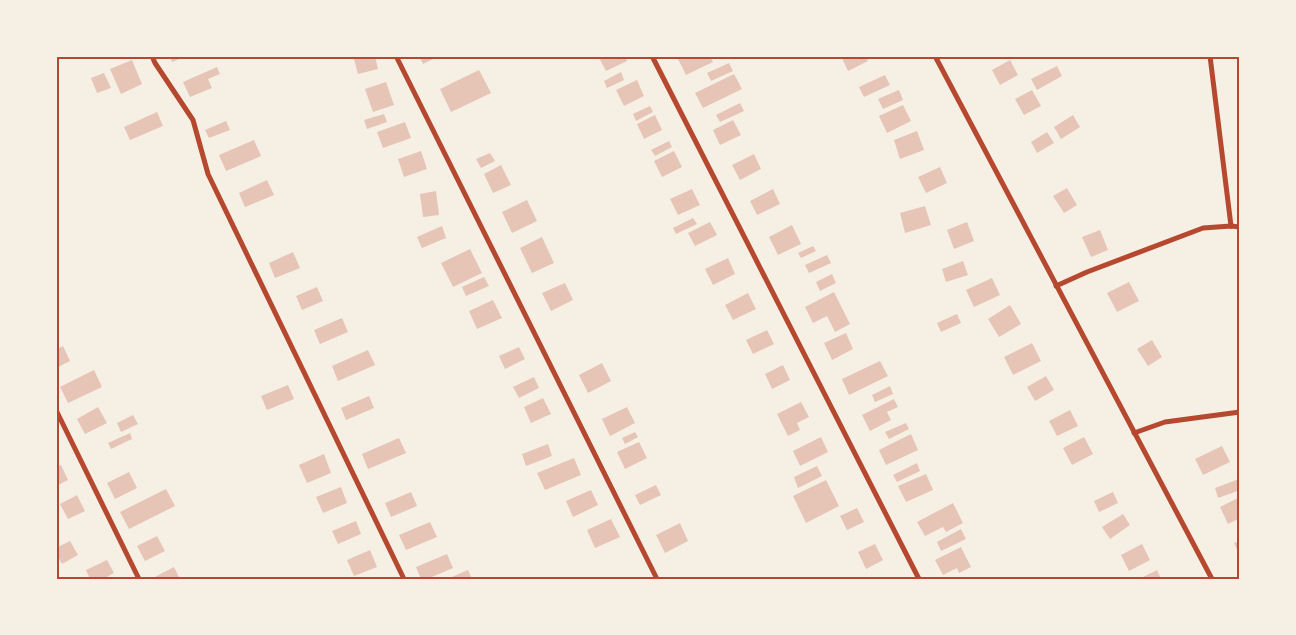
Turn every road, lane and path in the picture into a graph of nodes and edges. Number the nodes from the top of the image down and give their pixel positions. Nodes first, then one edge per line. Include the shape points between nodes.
1 (152, 56) edge
2 (396, 56) edge
3 (652, 56) edge
4 (935, 56) edge
5 (1210, 56) edge
6 (1231, 226) junction
7 (1240, 227) edge
8 (1056, 286) junction
9 (56, 410) edge
10 (1240, 412) edge
11 (1134, 433) junction
12 (139, 579) edge
13 (404, 579) edge
14 (658, 579) edge
15 (919, 579) edge
16 (1212, 579) edge

1 - 13 street via 193,120 208,174
2 - 14 street
3 - 15 street
4 - 8 street
5 - 6 street
6 - 7 street
6 - 8 street via 1203,228
8 - 11 street
9 - 12 street
10 - 11 street via 1165,422
11 - 16 street

